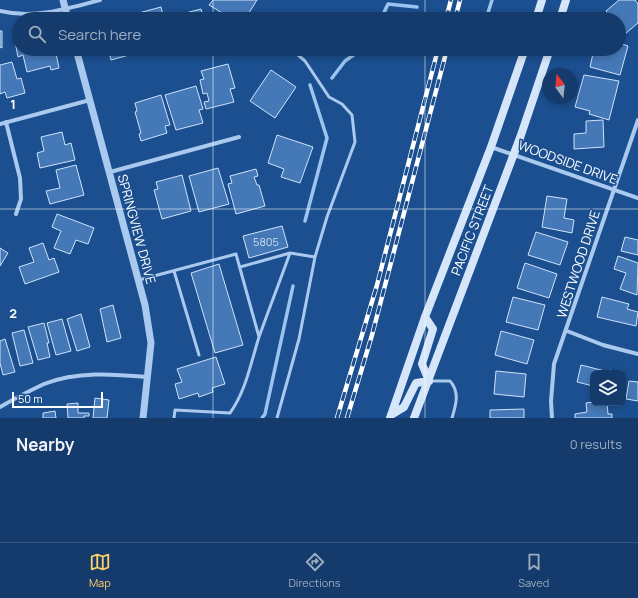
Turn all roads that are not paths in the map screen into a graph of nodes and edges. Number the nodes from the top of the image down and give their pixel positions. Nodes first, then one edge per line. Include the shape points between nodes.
1 (63, 0) edge
2 (100, 0) edge
3 (542, 0) edge
4 (566, 0) edge
5 (65, 10) junction
6 (0, 11) edge
7 (12, 12) edge
8 (50, 12) edge
9 (538, 12) edge
10 (562, 12) edge
11 (78, 56) edge
12 (299, 56) edge
13 (523, 56) edge
14 (548, 56) edge
15 (90, 100) junction
16 (638, 120) edge
17 (6, 122) junction
18 (0, 124) edge
19 (239, 137) dead end
20 (491, 147) junction
21 (514, 153) junction
22 (110, 172) junction
23 (614, 190) junction
24 (638, 198) edge
25 (16, 214) dead end
26 (290, 253) junction
27 (316, 257) junction
28 (240, 267) junction
29 (174, 271) junction
30 (139, 280) junction
31 (425, 317) junction
32 (567, 331) junction
33 (259, 337) junction
34 (638, 354) edge
35 (199, 355) dead end
36 (148, 377) junction
37 (429, 381) junction
38 (0, 407) edge
39 (230, 414) junction
40 (391, 417) edge
41 (143, 418) edge
42 (174, 418) edge
43 (231, 418) edge
44 (277, 418) edge
45 (414, 418) edge
46 (452, 418) edge
47 (552, 418) edge

1 - 5 street
2 - 5 street
3 - 9 main road
4 - 10 main road
5 - 8 street
6 - 7 street
11 - 15 street, SPRINGVIEW DRIVE
12 - 27 lane via 329,97 342,104 352,115 355,142 327,217
13 - 20 main road, PACIFIC STREET
14 - 21 main road, PACIFIC STREET
15 - 17 street
15 - 22 street, SPRINGVIEW DRIVE
16 - 23 street, WESTWOOD DRIVE
17 - 18 street
17 - 25 street via 20,178 21,199
19 - 22 street
20 - 21 street, WOODSIDE DRIVE
20 - 31 main road, PACIFIC STREET
21 - 23 street, WOODSIDE DRIVE
21 - 37 main road, PACIFIC STREET
22 - 30 street, SPRINGVIEW DRIVE
23 - 24 street, WOODSIDE DRIVE
23 - 32 street, WESTWOOD DRIVE
26 - 27 lane
26 - 28 lane
26 - 33 lane
27 - 44 lane via 299,339
28 - 29 lane via 236,254
28 - 33 lane
29 - 30 lane
29 - 35 lane
30 - 36 street, SPRINGVIEW DRIVE via 151,343
31 - 37 main road via 433,330 423,363
31 - 40 main road, PACIFIC STREET
32 - 34 street via 603,345
32 - 47 street, WESTWOOD DRIVE via 554,364
33 - 39 lane via 246,380
36 - 38 street via 107,374 65,378 44,384
36 - 41 street, SPRINGVIEW DRIVE
37 - 40 main road via 416,382 404,407
37 - 45 main road, PACIFIC STREET
37 - 46 lane via 450,381 453,385 457,400
39 - 42 lane via 175,410
39 - 43 lane

